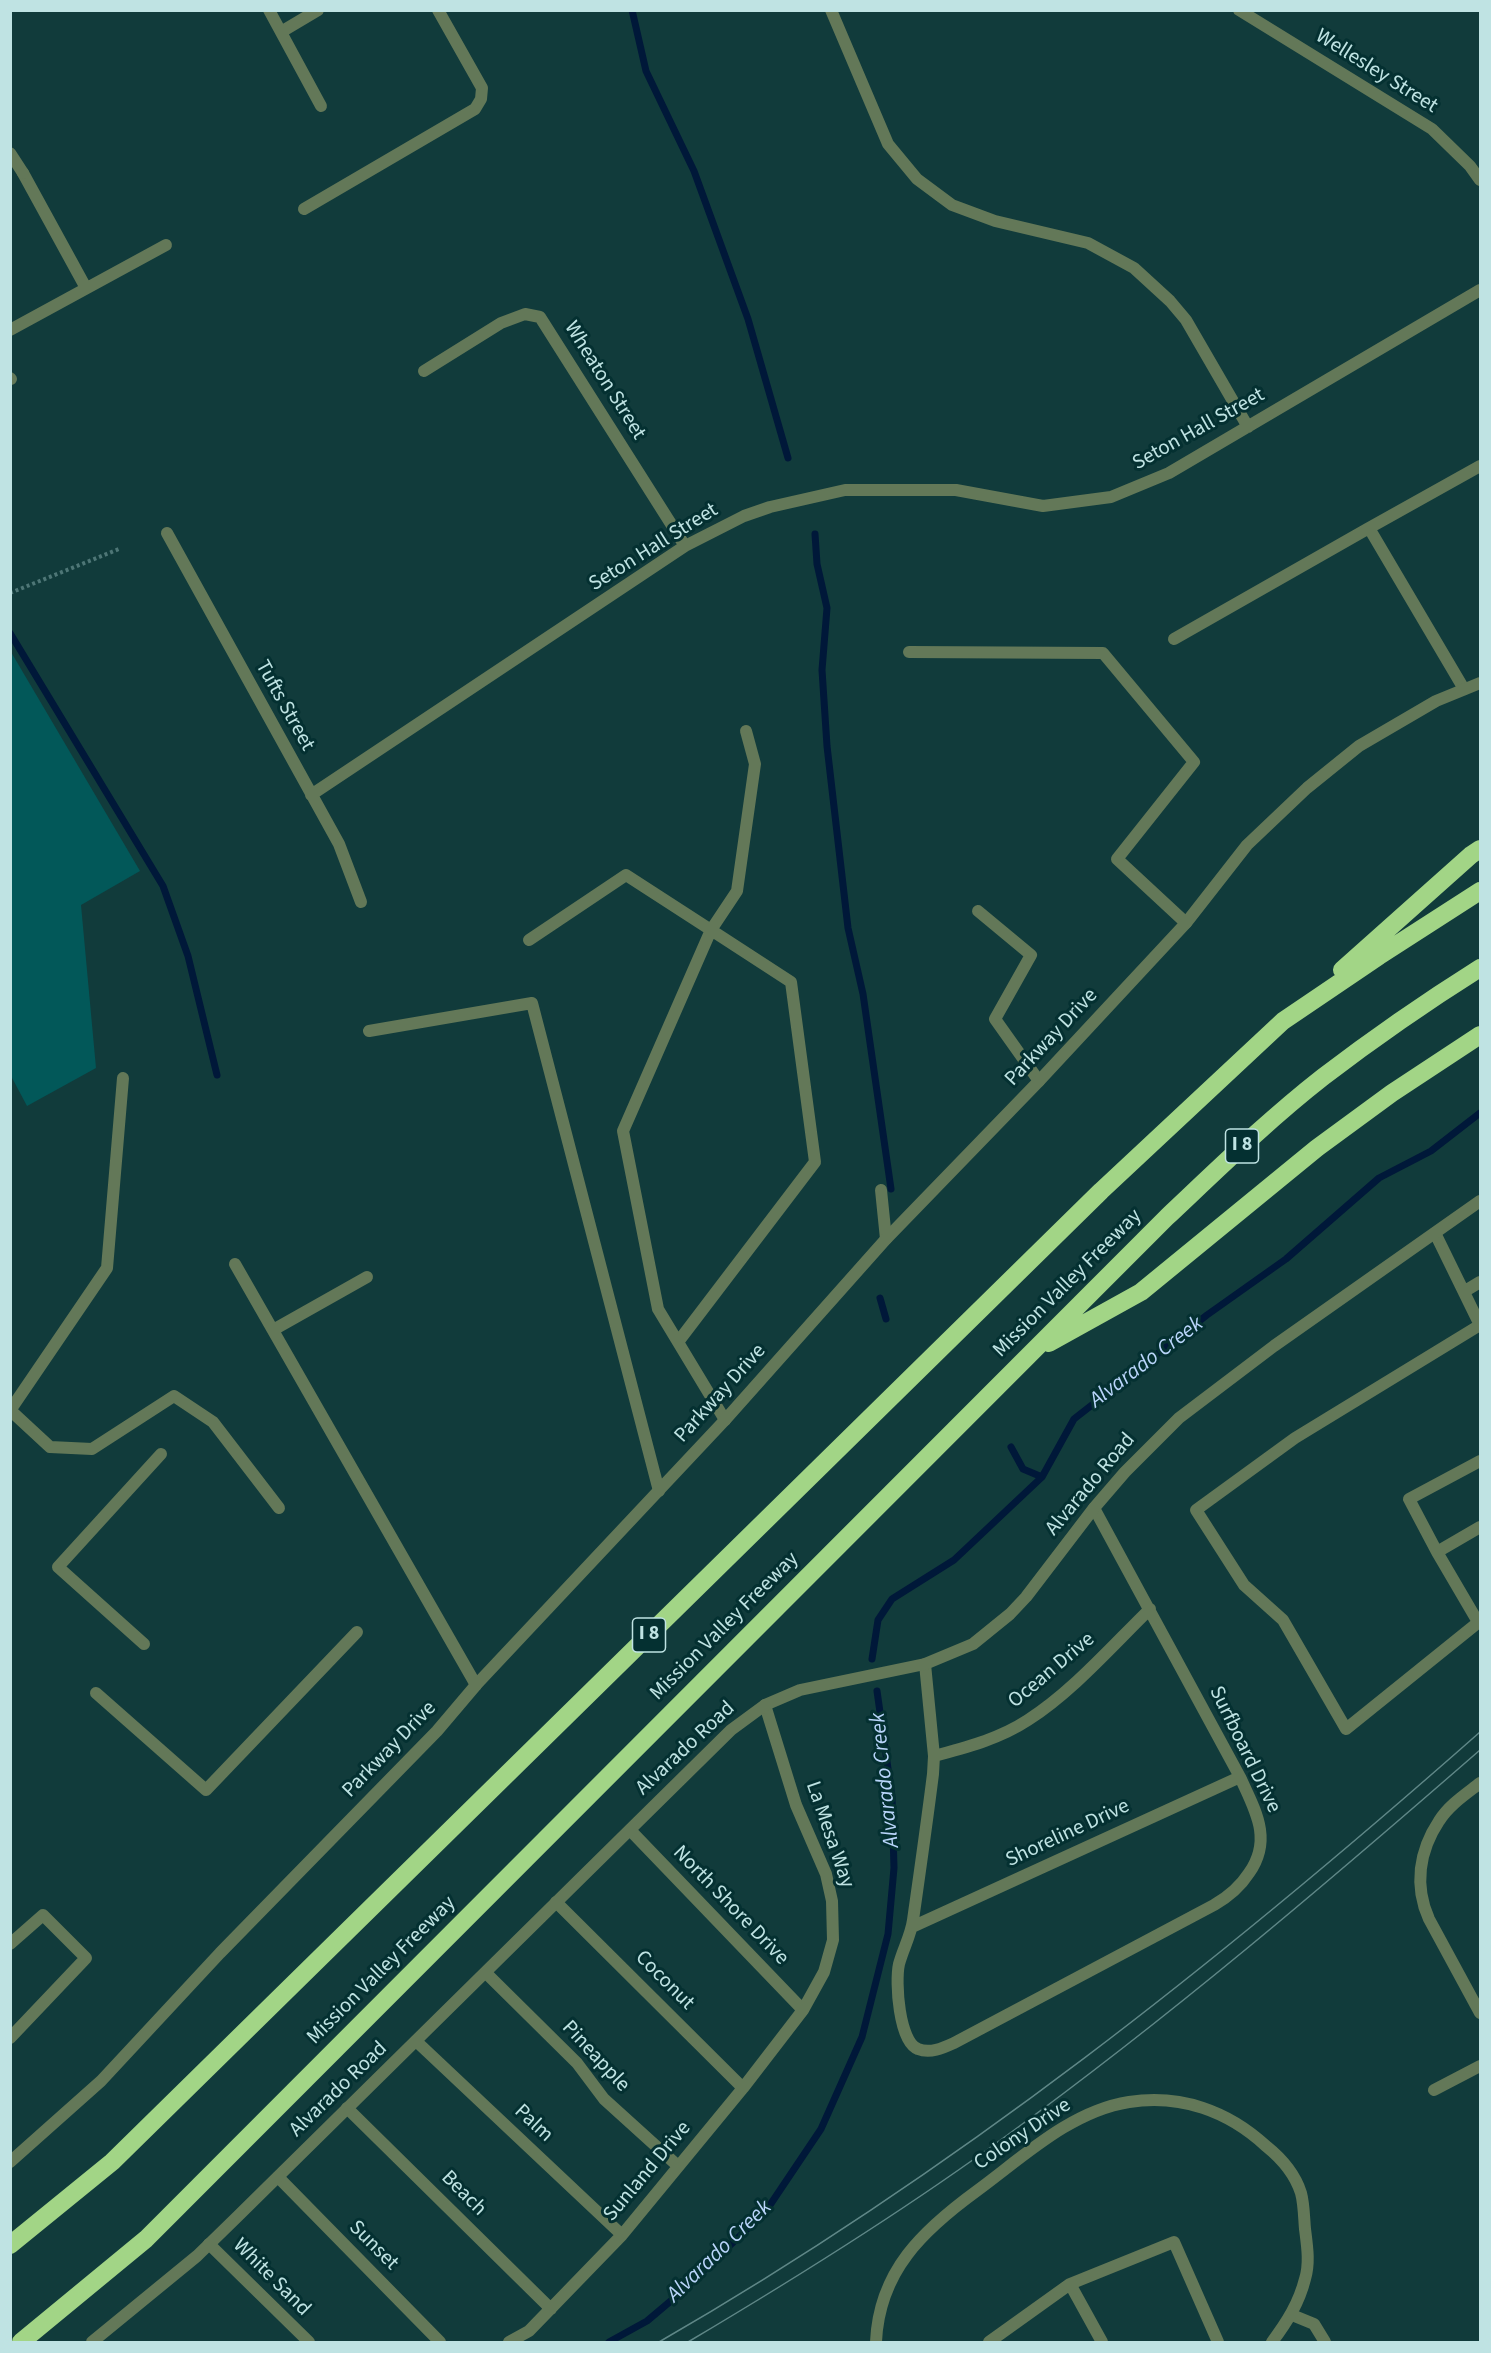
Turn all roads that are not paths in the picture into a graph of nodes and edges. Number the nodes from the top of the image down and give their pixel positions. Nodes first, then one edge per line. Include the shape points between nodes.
1 (269, 10) edge
2 (318, 10) edge
3 (438, 10) edge
4 (831, 10) edge
5 (1239, 10) edge
6 (281, 32) junction
7 (321, 106) dead end
8 (10, 153) edge
9 (1480, 180) edge
10 (304, 209) dead end
11 (166, 245) dead end
12 (86, 288) junction
13 (1480, 290) edge
14 (10, 330) edge
15 (424, 371) dead end
16 (1248, 428) junction
17 (1480, 466) edge
18 (1369, 528) junction
19 (167, 533) dead end
20 (686, 546) junction
21 (1174, 639) dead end
22 (909, 652) dead end
23 (1480, 682) edge
24 (1464, 690) junction
25 (746, 731) dead end
26 (311, 795) junction
27 (1480, 849) edge
28 (1480, 891) edge
29 (361, 902) dead end
30 (978, 911) dead end
31 (1186, 923) junction
32 (711, 930) junction
33 (529, 940) dead end
34 (1480, 968) edge
35 (1283, 1022) junction
36 (369, 1031) dead end
37 (1480, 1035) edge
38 (123, 1078) dead end
39 (1040, 1081) junction
40 (881, 1190) dead end
41 (1480, 1201) edge
42 (1435, 1233) junction
43 (886, 1239) junction
44 (235, 1264) dead end
45 (367, 1277) dead end
46 (1480, 1282) edge
47 (1465, 1291) junction
48 (1480, 1325) edge
49 (273, 1330) junction
50 (678, 1342) junction
51 (1029, 1354) junction
52 (11, 1410) edge
53 (725, 1420) junction
54 (161, 1454) dead end
55 (1480, 1461) edge
56 (659, 1491) junction
57 (279, 1508) dead end
58 (1094, 1508) junction
59 (1480, 1527) edge
60 (1437, 1552) junction
61 (1150, 1609) junction
62 (1479, 1622) edge
63 (357, 1632) dead end
64 (144, 1644) dead end
65 (925, 1664) junction
66 (476, 1685) junction
67 (96, 1693) dead end
68 (765, 1706) junction
69 (934, 1756) junction
70 (1240, 1777) junction
71 (1480, 1783) edge
72 (630, 1830) junction
73 (556, 1902) junction
74 (912, 1927) junction
75 (10, 1944) edge
76 (486, 1973) junction
77 (802, 2010) junction
78 (1480, 2013) edge
79 (10, 2038) edge
80 (416, 2041) junction
81 (1480, 2066) edge
82 (743, 2088) junction
83 (1434, 2090) dead end
84 (347, 2108) junction
85 (10, 2162) edge
86 (678, 2166) junction
87 (278, 2177) junction
88 (622, 2235) junction
89 (209, 2244) junction
90 (10, 2245) edge
91 (1070, 2284) junction
92 (551, 2309) junction
93 (1292, 2315) junction
94 (305, 2341) edge
95 (21, 2343) edge
96 (92, 2343) edge
97 (440, 2343) edge
98 (509, 2343) edge
99 (876, 2343) edge
100 (989, 2343) edge
101 (1101, 2343) edge
102 (1218, 2343) edge
103 (1272, 2343) edge
104 (1325, 2343) edge

1 - 6 street
2 - 6 street
3 - 10 street via 482,88 475,109
4 - 16 street via 888,144 917,179 952,205 994,221 1088,243 1134,268 1186,320
5 - 9 street, Wellesley Street via 1432,129
6 - 7 street
8 - 12 street
11 - 12 street
12 - 14 street
13 - 16 street, Seton Hall Street
15 - 20 street, Wheaton Street via 501,323 525,314 540,317
16 - 20 street, Seton Hall Street via 1169,473 1112,497 1043,506 956,490 845,490 744,516
17 - 18 street
18 - 21 street
18 - 24 street
19 - 26 street, Tufts Street
20 - 26 street, Seton Hall Street
22 - 31 street via 1103,653 1194,762 1117,859
23 - 24 street, Parkway Drive
24 - 31 street, Parkway Drive via 1436,701 1359,746 1306,788 1247,845
25 - 32 street via 755,764 737,891
26 - 29 street, Tufts Street via 339,844
27 - 35 highway
28 - 35 highway, Mission Valley Freeway / I 8
30 - 39 street via 1031,955 995,1019
31 - 39 street, Parkway Drive
32 - 33 street via 626,875
32 - 50 street via 623,1131 658,1309
32 - 50 street via 791,982 814,1162
34 - 51 highway, Mission Valley Freeway / I 8 via 1415,1009 1322,1078 1251,1138
35 - 90 highway, Mission Valley Freeway / I 8 via 1101,1191 112,2162
36 - 56 street via 532,1003
37 - 51 highway via 1317,1148 1140,1292
38 - 52 street via 107,1268
39 - 43 street, Parkway Drive
40 - 43 street
41 - 42 street, Alvarado Road
42 - 47 street
42 - 58 street, Alvarado Road via 1208,1394 1153,1442
43 - 53 street, Parkway Drive
44 - 49 street
45 - 49 street
46 - 47 street
47 - 48 street
48 - 62 street via 1295,1438 1196,1510 1244,1585 1283,1620 1346,1729
49 - 66 street
50 - 53 street
51 - 95 highway, Mission Valley Freeway / I 8 via 146,2239
52 - 57 street via 50,1447 92,1449 174,1396 213,1422
53 - 56 street, Parkway Drive
54 - 64 street via 58,1567
55 - 60 street via 1409,1499
56 - 66 street, Parkway Drive
58 - 61 street, Surfboard Drive
58 - 65 street, Alvarado Road via 1010,1614 973,1644
59 - 60 street
60 - 62 street
61 - 69 street, Ocean Drive via 1066,1690 1027,1721 984,1742
61 - 70 street, Surfboard Drive
63 - 67 street via 206,1790
65 - 68 street, Alvarado Road via 800,1690
65 - 69 street
66 - 85 street, Parkway Drive via 437,1731 101,2081
68 - 72 street, Alvarado Road via 731,1730
68 - 77 street, La Mesa Way via 796,1804 826,1874 832,1901 830,1958
69 - 74 street
70 - 74 street, Shoreline Drive
70 - 74 street, Surfboard Drive via 1256,1812 1262,1844 1254,1866 1227,1898 938,2050 915,2048 898,2006 900,1963
71 - 78 street via 1439,1821 1421,1866 1420,1884 1422,1905
72 - 73 street, Alvarado Road
72 - 77 street, North Shore Drive
73 - 76 street, Alvarado Road
73 - 82 street, Coconut
75 - 79 street via 43,1915 86,1958
76 - 80 street, Alvarado Road
76 - 86 street, Pineapple via 577,2063 604,2098
77 - 82 street, Sunland Drive
80 - 84 street, Alvarado Road
80 - 88 street, Palm
81 - 83 street
82 - 86 street, Sunland Drive
84 - 87 street, Alvarado Road
84 - 92 street, Beach
86 - 88 street, Sunland Drive
87 - 89 street, Alvarado Road
87 - 97 street, Sunset
88 - 92 street, Sunland Drive
89 - 94 street, White Sand
89 - 96 street, Alvarado Road
91 - 100 street
91 - 101 street
91 - 102 street via 1174,2242
92 - 98 street, Sunland Drive via 529,2331
93 - 99 street, Colony Drive via 1306,2277 1307,2251 1301,2193 1283,2161 1230,2118 1191,2104 1148,2100 1107,2107 1068,2125 944,2215 897,2268 880,2311
93 - 103 street, Colony Drive
93 - 104 street via 1314,2324

